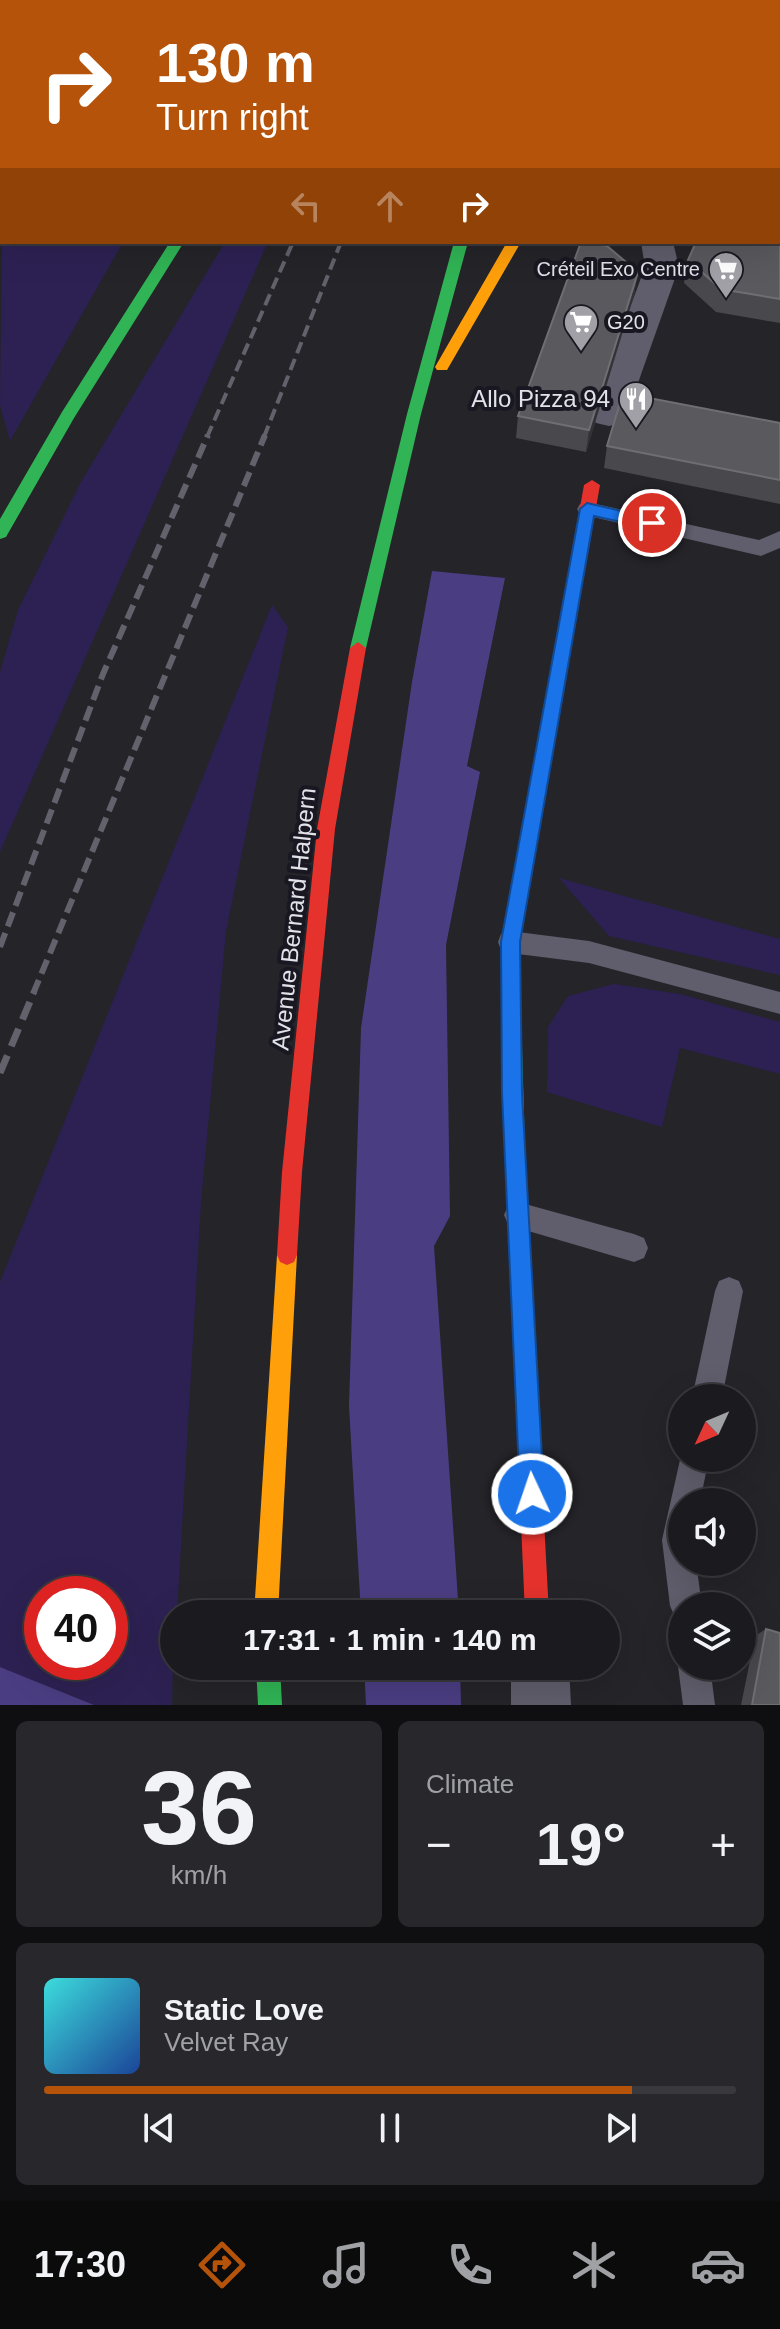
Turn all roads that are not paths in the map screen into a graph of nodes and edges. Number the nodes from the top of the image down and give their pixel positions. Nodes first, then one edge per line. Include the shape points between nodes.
1 (176, 244) edge
2 (460, 244) edge
3 (513, 244) edge
4 (657, 244) edge
5 (414, 414) junction
6 (609, 414) dead end
7 (592, 485) dead end
8 (587, 509) junction
9 (0, 533) edge
10 (780, 539) edge
11 (510, 942) junction
12 (780, 1003) edge
13 (518, 1215) junction
14 (634, 1248) dead end
15 (729, 1291) dead end
16 (710, 1384) edge
17 (267, 1600) edge
18 (536, 1600) edge
19 (269, 1680) edge
20 (540, 1680) edge
21 (696, 1680) edge
22 (270, 1705) edge
23 (541, 1705) edge
24 (699, 1705) edge

1 - 9 main road
2 - 5 main road, Avenue Bernard Halpern
3 - 5 main road
4 - 6 street via 662,267
5 - 17 main road, Avenue Bernard Halpern via 350,679 326,829 292,1172
7 - 8 main road
8 - 10 lane via 761,548
8 - 11 main road
11 - 12 lane via 589,952
11 - 13 main road
13 - 14 lane
13 - 18 main road
15 - 16 lane
19 - 22 main road
20 - 23 street
21 - 24 lane

